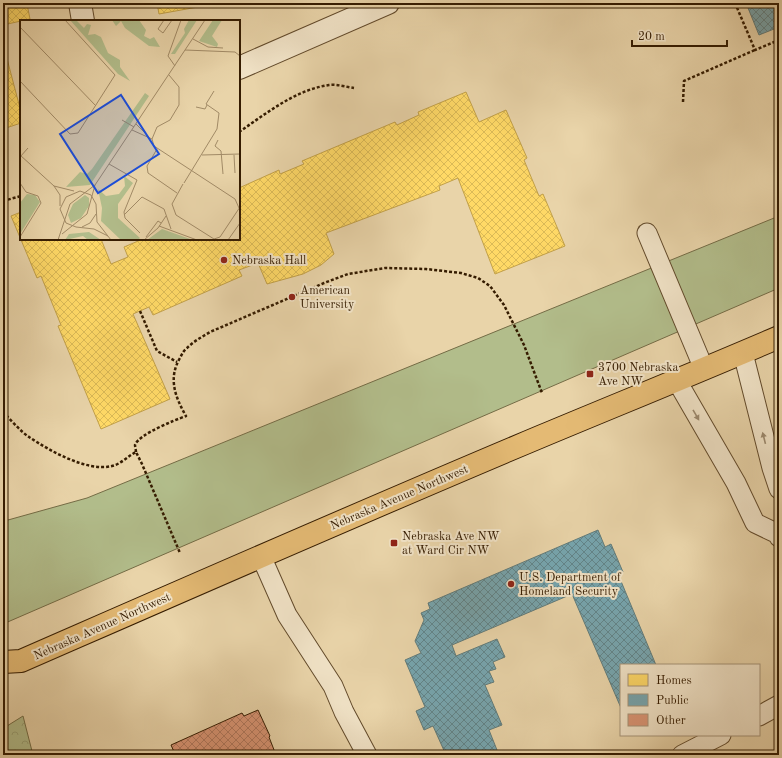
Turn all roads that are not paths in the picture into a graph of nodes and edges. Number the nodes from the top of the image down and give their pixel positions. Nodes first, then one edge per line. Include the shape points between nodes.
1 (80, 3) edge
2 (388, 3) edge
3 (83, 20) edge
4 (240, 68) edge
5 (648, 233) dead end
6 (779, 337) edge
7 (743, 353) junction
8 (704, 369) junction
9 (677, 381) junction
10 (779, 489) edge
11 (779, 534) edge
12 (261, 556) junction
13 (12, 661) edge
14 (3, 678) edge
15 (779, 705) edge
16 (760, 715) edge
17 (719, 736) edge
18 (367, 755) edge
19 (682, 755) edge

1 - 3 street
2 - 4 street
5 - 8 lane
6 - 7 main road, Nebraska Avenue Northwest
7 - 8 main road, Nebraska Avenue Northwest
10 -> 7 lane
8 - 9 main road, Nebraska Avenue Northwest
9 -> 11 lane via 736,483 755,523
9 - 12 main road, Nebraska Avenue Northwest
12 - 13 main road, Nebraska Avenue Northwest
12 - 18 lane via 287,615 333,686
13 - 14 main road, Nebraska Avenue Northwest
15 - 16 lane
17 - 19 lane

